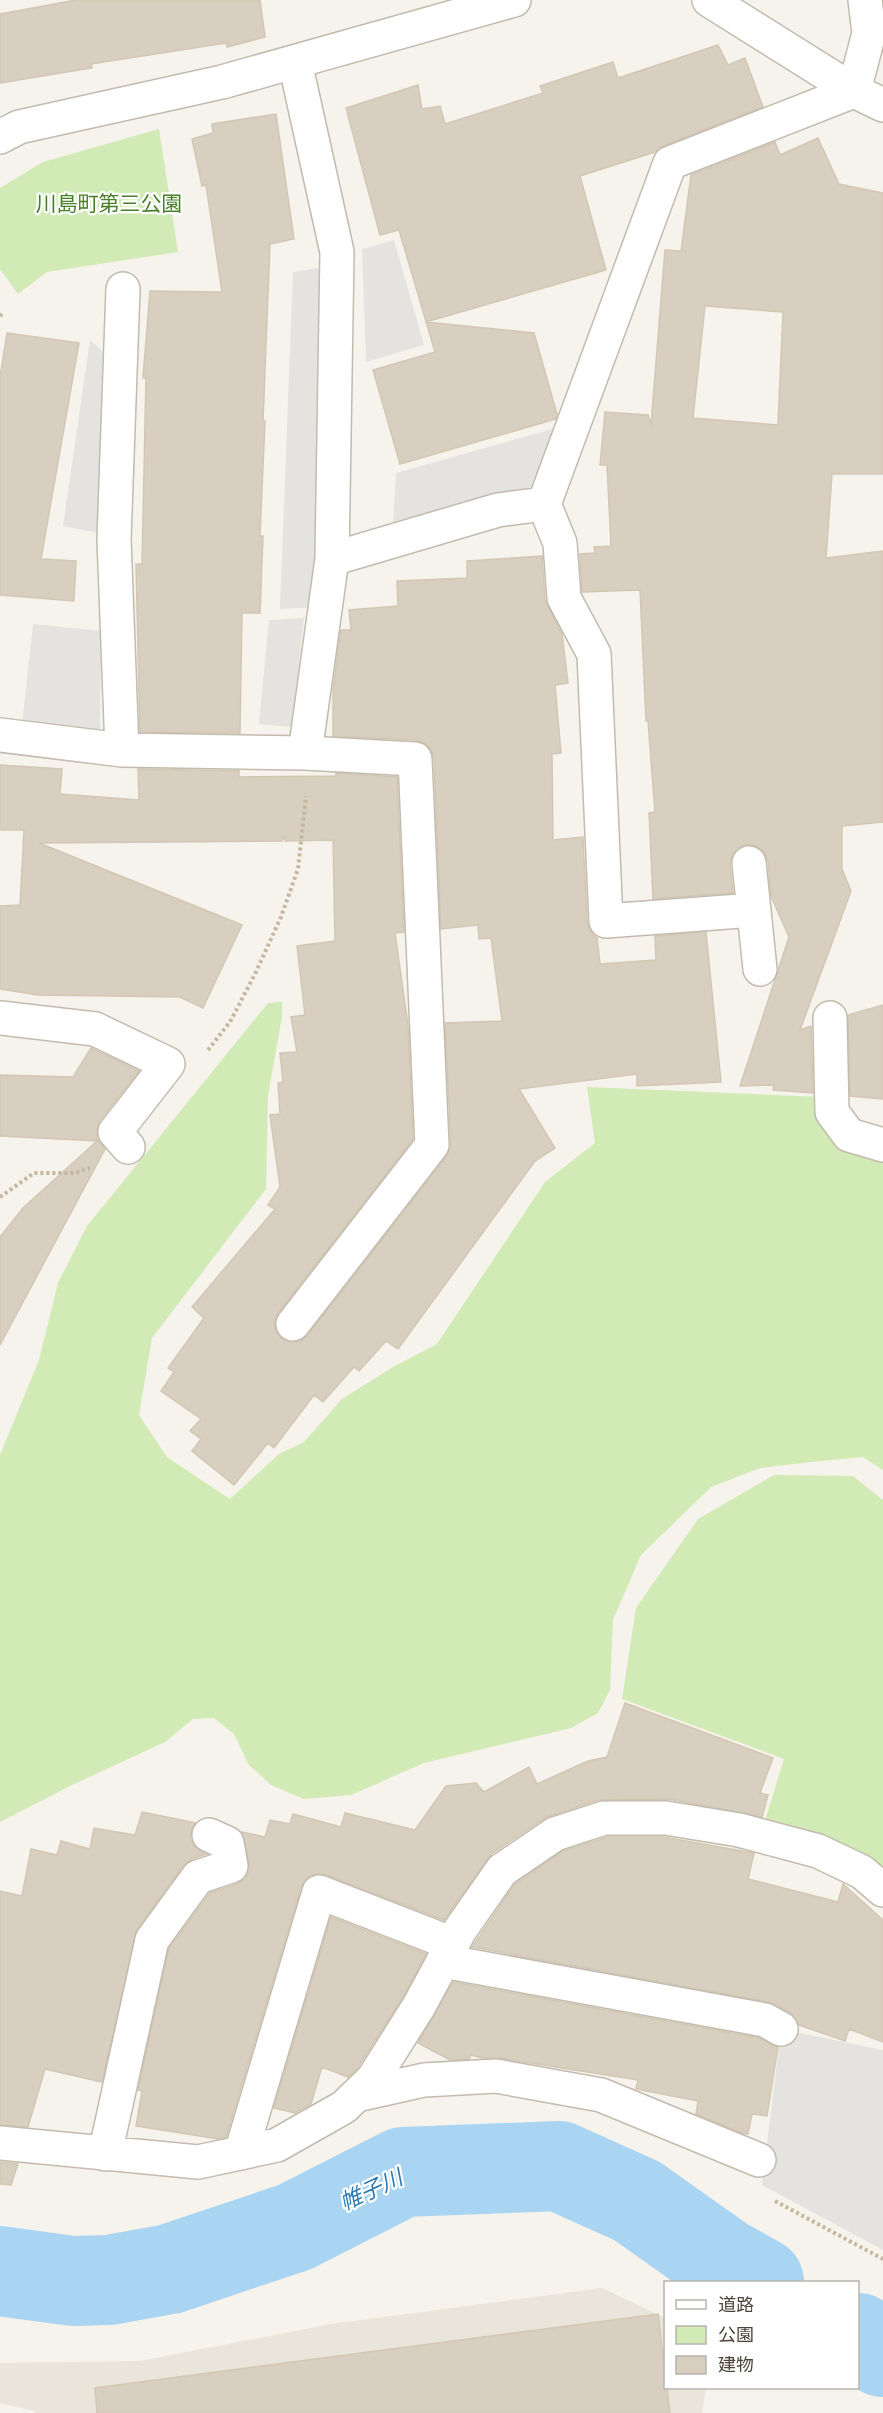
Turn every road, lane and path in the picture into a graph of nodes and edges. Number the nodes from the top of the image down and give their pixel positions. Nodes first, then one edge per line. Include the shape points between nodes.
1 (514, 0) edge
2 (709, 0) edge
3 (865, 0) edge
4 (294, 62) junction
5 (854, 91) junction
6 (883, 105) edge
7 (0, 138) edge
8 (123, 289) dead end
9 (544, 504) junction
10 (332, 559) junction
11 (0, 735) edge
12 (122, 750) junction
13 (305, 753) junction
14 (749, 863) dead end
15 (754, 910) junction
16 (760, 969) dead end
17 (0, 1018) edge
18 (830, 1018) dead end
19 (202, 1058) dead end
20 (883, 1145) edge
21 (128, 1147) joint
22 (0, 1197) edge
23 (293, 1324) dead end
24 (209, 1835) dead end
25 (883, 1890) edge
26 (448, 1952) junction
27 (781, 2029) dead end
28 (357, 2095) junction
29 (0, 2143) edge
30 (241, 2153) junction
31 (105, 2154) junction
32 (759, 2160) dead end
33 (767, 2197) dead end
34 (883, 2259) edge

1 - 4 street
2 - 5 street
3 - 5 street via 869,33
4 - 7 street via 19,127
4 - 10 street via 337,252
5 - 6 street
5 - 9 street via 670,163
8 - 12 street via 114,539
9 - 10 street via 498,510
9 - 15 street via 560,543 564,598 594,654 606,921
10 - 13 street
11 - 12 street
12 - 13 street
13 - 19 path via 309,774 298,869 255,974 230,1022
13 - 23 street via 415,759 432,1145
14 - 15 street
15 - 16 street
17 - 21 street via 95,1029 168,1064 115,1132
18 - 20 street via 832,1112 849,1135
21 - 22 path via 112,1160 75,1173 34,1173
24 - 31 street via 228,1843 231,1866 198,1877 152,1940
25 - 26 street via 862,1872 818,1851 739,1830 666,1818 604,1818 555,1833 502,1870
26 - 27 street via 765,2020
26 - 28 street via 373,2079
26 - 30 street via 319,1892
28 - 30 street via 345,2108 278,2145
28 - 32 street via 424,2080 496,2076 601,2095
29 - 31 street
30 - 31 street via 198,2162
33 - 34 path

